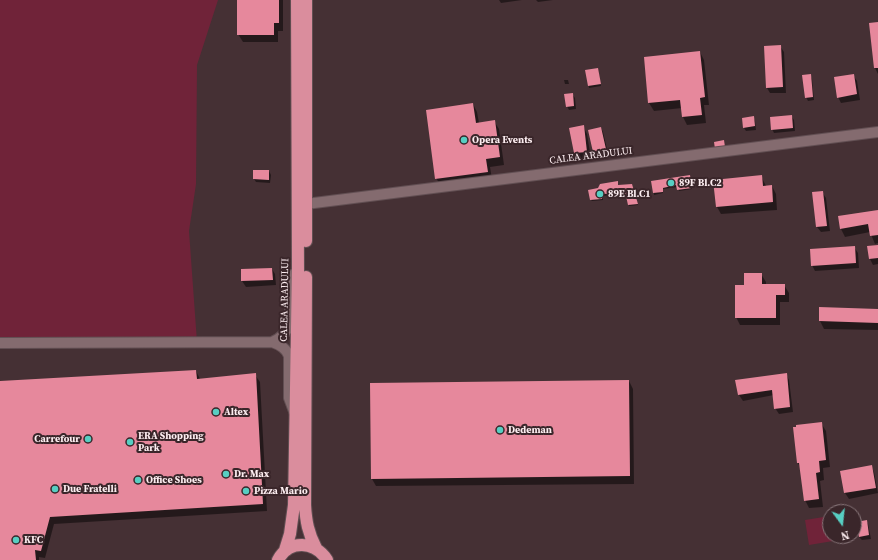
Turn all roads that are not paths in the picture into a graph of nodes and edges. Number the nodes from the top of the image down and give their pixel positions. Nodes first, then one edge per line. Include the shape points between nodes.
1 (297, 0) edge
2 (306, 0) edge
3 (878, 132) edge
4 (306, 204) junction
5 (298, 270) junction
6 (272, 342) junction
7 (0, 343) edge
8 (296, 415) junction
9 (316, 548) junction
10 (282, 555) edge
11 (327, 560) edge

1 - 5 highway, CALEA ARADULUI
2 - 4 highway, CALEA ARADULUI
3 - 4 street, CALEA ARADULUI
4 - 9 highway, CALEA ARADULUI via 305,505 309,535
5 - 6 street via 290,281 290,324 280,338
5 - 8 highway, CALEA ARADULUI
6 - 7 street
6 - 8 street via 281,345 289,356 289,398
8 - 10 highway, CALEA ARADULUI via 294,505 290,534
9 - 10 highway, CALEA ARADULUI via 308,545 292,546
9 - 11 highway, CALEA ARADULUI

